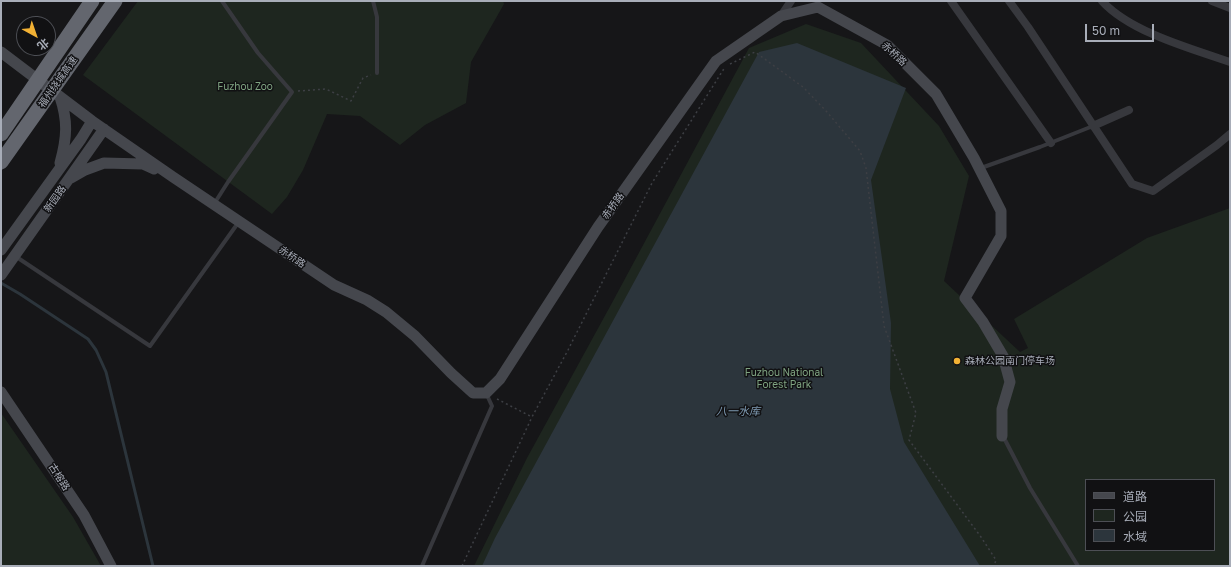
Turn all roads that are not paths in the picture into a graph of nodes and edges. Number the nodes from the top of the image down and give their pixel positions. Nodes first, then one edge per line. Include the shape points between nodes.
1 (92, 1) edge
2 (115, 1) edge
3 (222, 1) edge
4 (373, 1) edge
5 (791, 1) edge
6 (951, 1) edge
7 (1009, 1) edge
8 (1102, 1) edge
9 (1212, 1) edge
10 (1230, 8) edge
11 (781, 16) junction
12 (2, 52) edge
13 (1230, 62) edge
14 (377, 73) road end
15 (60, 97) junction
16 (1129, 110) dead end
17 (92, 121) junction
18 (1093, 126) junction
19 (104, 129) junction
20 (1, 134) edge
21 (1230, 134) edge
22 (1051, 143) junction
23 (1, 162) edge
24 (980, 169) junction
25 (58, 170) junction
26 (173, 177) junction
27 (69, 179) junction
28 (214, 204) junction
29 (240, 221) junction
30 (1, 250) edge
31 (15, 255) junction
32 (3, 272) edge
33 (1, 392) edge
34 (486, 393) junction
35 (1002, 436) joint
36 (111, 566) edge
37 (422, 566) edge
38 (1078, 566) edge

1 - 20 highway, 福州绕城高速, bridge
2 - 23 highway, 福州绕城高速, bridge
3 - 28 lane via 258,53 292,92
4 - 14 lane via 377,17
5 - 11 street
6 - 22 street
7 - 18 street
8 - 13 street via 1126,21 1167,40
9 - 10 street
11 - 24 street, 赤桥路 via 818,7 887,45 936,94
11 - 34 street, 赤桥路 via 716,61 598,227 500,379
12 - 15 street, 赤桥路
15 - 17 street, 赤桥路
15 - 25 street via 65,113 66,136
16 - 18 street
17 - 19 street, 赤桥路
17 - 25 street, 新园路
18 - 21 street via 1132,184 1153,191
18 - 22 lane
19 - 26 street, 赤桥路
19 - 27 street, 新园路
22 - 24 lane
24 - 35 street, 赤桥路 via 1001,211 1001,236 965,298 1004,356 1010,382 1002,409
25 - 30 street, 新园路
26 - 27 street via 143,164 104,163
26 - 28 street, 赤桥路
27 - 31 street, 新园路
28 - 29 street, 赤桥路
29 - 31 lane via 150,346
29 - 34 street, 赤桥路 via 334,285 386,312 415,336 473,393
31 - 32 street, 新园路
33 - 36 street, 古榕路 via 84,515
34 - 37 lane via 492,406
35 - 38 lane via 1030,488

